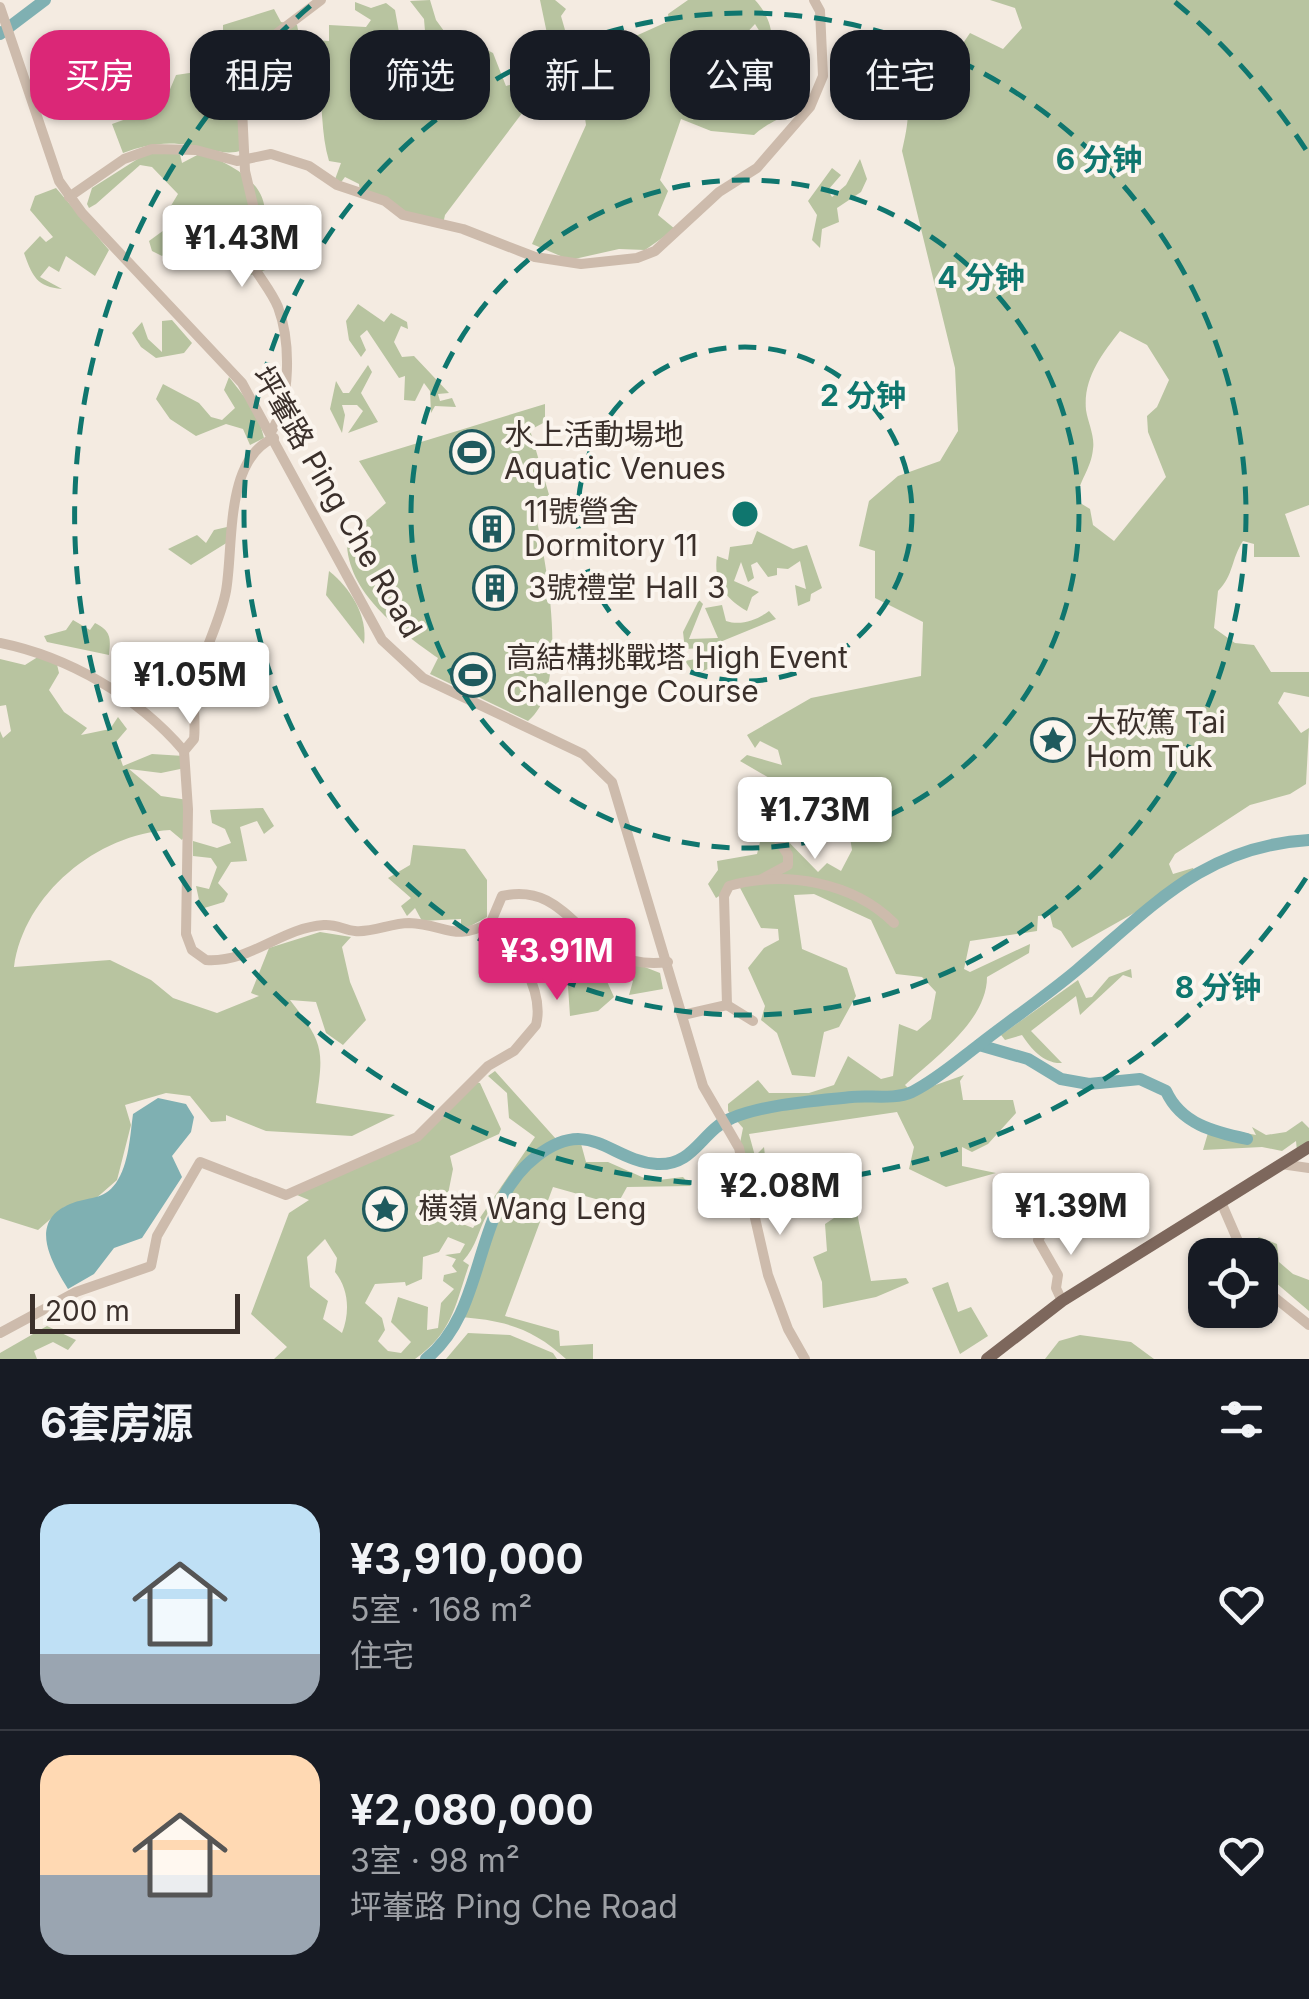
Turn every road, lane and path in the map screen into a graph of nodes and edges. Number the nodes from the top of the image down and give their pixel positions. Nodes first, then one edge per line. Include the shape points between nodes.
1 (322, 0) edge
2 (814, 0) edge
3 (1, 9) edge
4 (246, 158) junction
5 (69, 197) junction
6 (273, 435) junction
7 (0, 642) edge
8 (184, 750) junction
9 (775, 834) dead end
10 (750, 883) junction
11 (491, 922) junction
12 (894, 923) dead end
13 (668, 962) junction
14 (728, 1006) junction
15 (683, 1015) junction
16 (754, 1021) dead end
17 (1309, 1147) edge
18 (1281, 1164) junction
19 (1309, 1168) edge
20 (1220, 1202) junction
21 (1052, 1217) dead end
22 (1236, 1238) edge
23 (1278, 1300) edge
24 (1062, 1301) junction
25 (1309, 1325) edge
26 (0, 1333) edge
27 (805, 1359) edge
28 (987, 1359) edge

1 - 4 street via 241,62
2 - 4 street via 823,76 810,107 757,168 637,258 550,261 464,228 404,215 295,160
3 - 5 street, 坪輋路 Ping Che Road via 49,161
4 - 5 street via 152,149 124,158
4 - 6 street via 253,205 244,244 278,308 284,340 282,410
5 - 6 street, 坪輋路 Ping Che Road via 228,365
6 - 8 street via 252,453 232,506 234,546 225,596 194,689 194,739
6 - 13 street, 坪輋路 Ping Che Road via 372,624 396,655 432,683 583,754 608,777
7 - 8 street via 40,651 116,691
8 - 11 street via 186,934 197,956 234,958 309,926 354,931 410,923 464,934
9 - 10 street via 788,866
10 - 12 street via 826,882
10 - 14 street via 726,890
11 - 13 street via 502,896 535,897 559,904 605,952 626,962
11 - 26 street via 533,986 536,1025 417,1137 286,1195 200,1162 157,1236 151,1266 76,1292
13 - 15 street, 坪輋路 Ping Che Road
14 - 15 street
14 - 16 street
15 - 27 street, 坪輋路 Ping Che Road via 703,1086 746,1174 768,1275
17 - 18 main road
18 - 19 street
18 - 20 main road
20 - 22 street
20 - 24 main road
21 - 24 street via 1038,1240 1058,1275
23 - 25 street
24 - 28 main road

